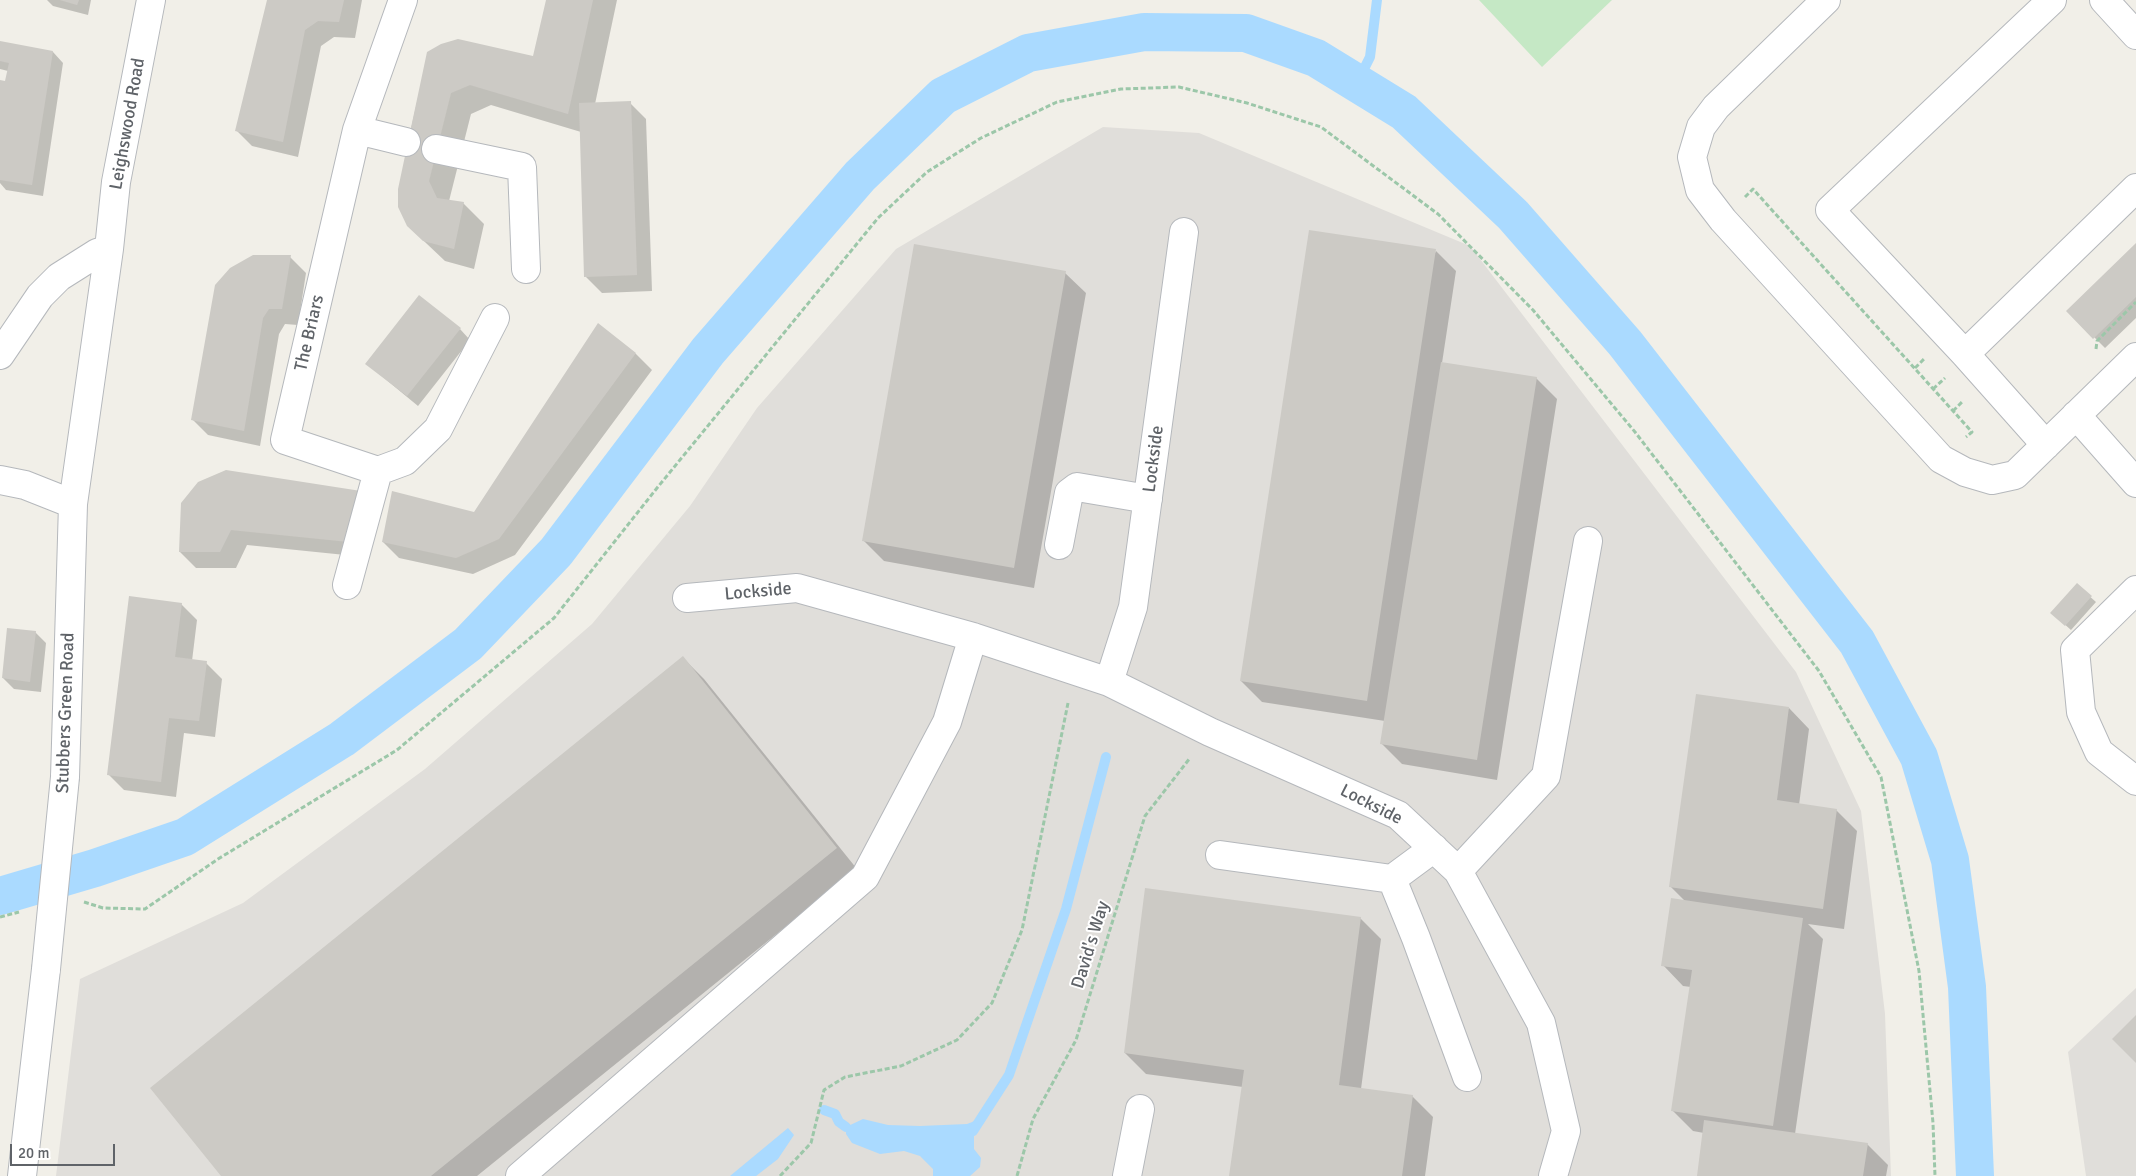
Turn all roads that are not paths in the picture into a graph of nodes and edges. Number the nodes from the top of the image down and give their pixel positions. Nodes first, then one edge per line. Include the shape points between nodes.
1 (151, 0) edge
2 (402, 0) edge
3 (1826, 0) edge
4 (2052, 0) edge
5 (2104, 0) edge
6 (2136, 35) edge
7 (357, 130) junction
8 (406, 142) dead end
9 (436, 149) dead end
10 (2136, 188) edge
11 (1184, 232) dead end
12 (109, 249) junction
13 (526, 268) dead end
14 (495, 318) dead end
15 (1965, 354) junction
16 (0, 355) edge
17 (2136, 357) edge
18 (2076, 415) junction
19 (2046, 444) junction
20 (378, 471) junction
21 (0, 480) edge
22 (2136, 483) edge
23 (1148, 498) junction
24 (73, 504) junction
25 (1588, 541) dead end
26 (1059, 545) dead end
27 (347, 585) dead end
28 (2136, 590) edge
29 (687, 598) dead end
30 (973, 637) junction
31 (1108, 682) junction
32 (2136, 780) edge
33 (1434, 848) junction
34 (1220, 855) dead end
35 (1458, 871) junction
36 (1392, 880) junction
37 (1467, 1077) dead end
38 (1140, 1110) dead end
39 (22, 1176) edge
40 (520, 1176) edge
41 (1126, 1176) edge
42 (1552, 1176) edge

1 - 12 street, Leighswood Road via 116,182
2 - 7 street, The Briars
3 - 19 street via 1716,107 1701,127 1692,157 1700,190 1723,220 1941,459 1965,472 1992,480 2015,474
4 - 15 street via 1830,210
5 - 6 street
7 - 8 street
7 - 20 street, The Briars via 285,440
9 - 13 street via 522,167
10 - 15 street
11 - 23 street, Lockside
12 - 16 street via 59,277 40,296
12 - 24 street, Stubbers Green Road
14 - 20 street via 438,429 405,461
15 - 19 street
17 - 18 street
18 - 19 street
18 - 22 street
20 - 27 street
21 - 24 street via 25,485
23 - 26 street via 1077,487 1069,493
23 - 31 street, Lockside via 1133,608
24 - 39 street, Stubbers Green Road, bridge via 65,777
25 - 35 street via 1546,776
28 - 32 street via 2075,650 2081,712 2099,752
29 - 30 street, Lockside via 797,588
30 - 31 street, Lockside
30 - 40 street via 947,722 865,877
31 - 33 street, Lockside via 1210,732 1398,815
33 - 35 street, Lockside
33 - 36 street
34 - 36 street
35 - 42 street, Lockside via 1542,1023 1566,1130
36 - 37 street
38 - 41 street

